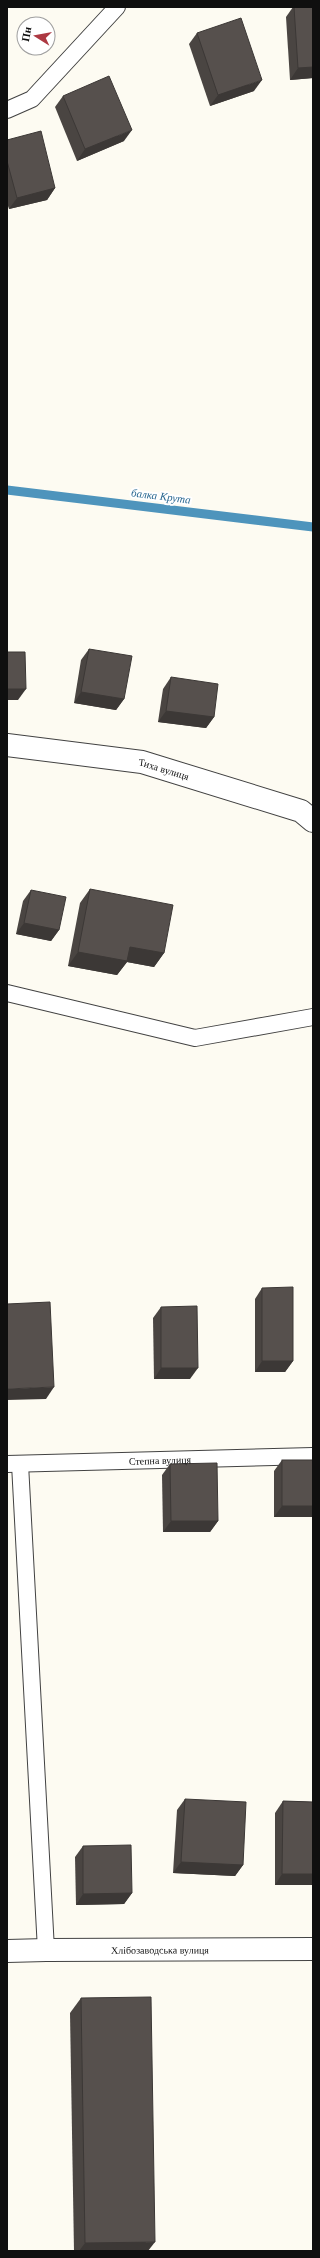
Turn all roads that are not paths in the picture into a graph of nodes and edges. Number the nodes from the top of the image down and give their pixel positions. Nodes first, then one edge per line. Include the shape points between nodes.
1 (117, 7) edge
2 (7, 110) edge
3 (7, 745) edge
4 (313, 821) edge
5 (7, 993) edge
6 (313, 1017) edge
7 (313, 1456) edge
8 (14, 1464) edge
9 (313, 1949) edge
10 (46, 1950) junction
11 (7, 1951) edge

1 - 2 lane via 32,99
3 - 4 street, Тиха вулиця via 142,762 301,810
5 - 6 lane via 195,1038
7 - 8 lane, Степна вулиця
8 - 10 lane
9 - 10 street, Хлібозаводська вулиця
10 - 11 street, Хлібозаводська вулиця

